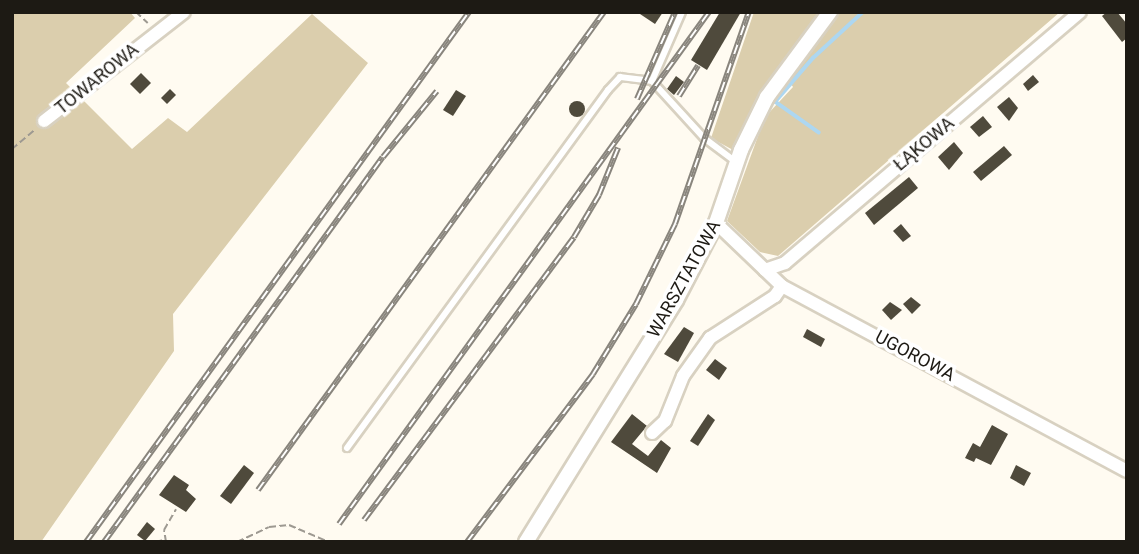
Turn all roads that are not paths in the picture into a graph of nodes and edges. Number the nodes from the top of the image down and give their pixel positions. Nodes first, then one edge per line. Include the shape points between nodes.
1 (184, 12) edge
2 (682, 12) edge
3 (830, 12) edge
4 (1080, 12) edge
5 (652, 81) junction
6 (44, 121) road end
7 (737, 163) junction
8 (716, 223) junction
9 (765, 270) junction
10 (782, 286) junction
11 (652, 433) dead end
12 (347, 448) dead end
13 (1127, 471) edge
14 (526, 542) edge

1 - 6 street, TOWAROWA
2 - 5 lane
3 - 7 street, WARSZTATOWA via 767,97
4 - 9 street, ŁĄKOWA via 785,263
5 - 7 lane via 705,138
5 - 12 lane via 620,76 608,90
7 - 8 street, WARSZTATOWA
8 - 9 street, UGOROWA
8 - 14 street, WARSZTATOWA via 676,300
9 - 10 street, UGOROWA
10 - 11 street via 775,296 710,338 683,376 665,421
10 - 13 street, UGOROWA

